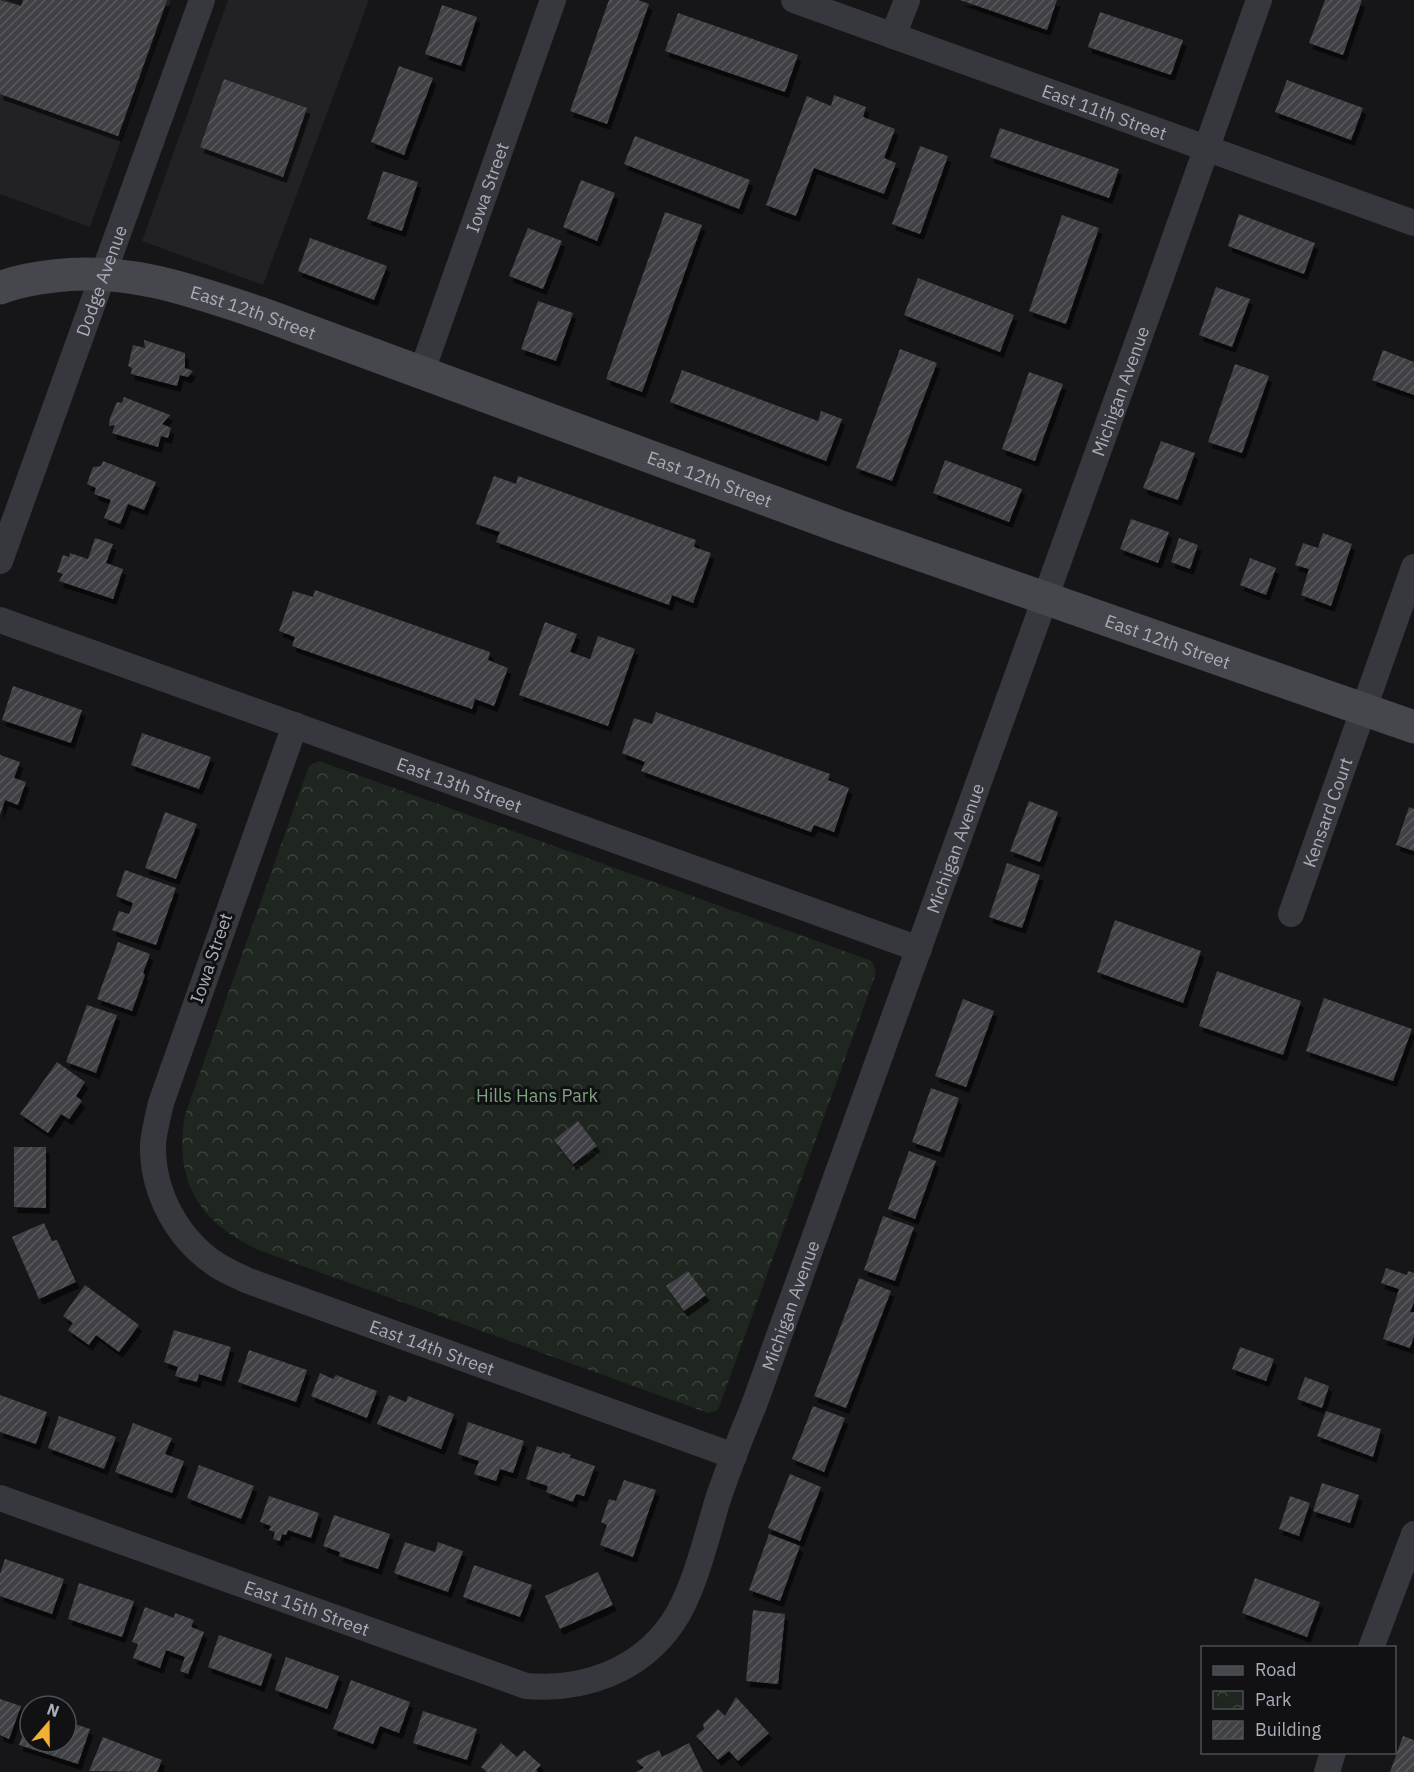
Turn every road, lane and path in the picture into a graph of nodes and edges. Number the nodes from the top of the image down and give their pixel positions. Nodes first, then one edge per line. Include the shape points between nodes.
1 (202, 0) edge
2 (553, 0) edge
3 (794, 0) edge
4 (907, 0) edge
5 (1259, 0) edge
6 (893, 36) junction
7 (1206, 147) junction
8 (1414, 223) edge
9 (104, 274) junction
10 (0, 288) edge
11 (421, 374) junction
12 (0, 561) edge
13 (1414, 567) edge
14 (1045, 599) junction
15 (0, 620) edge
16 (1364, 710) junction
17 (295, 725) junction
18 (1414, 727) edge
19 (1291, 914) dead end
20 (919, 949) junction
21 (162, 1196) joint
22 (734, 1456) junction
23 (0, 1498) edge
24 (1414, 1534) edge
25 (1371, 1646) edge
26 (616, 1672) joint
27 (1332, 1754) edge
28 (1327, 1772) edge

1 - 9 street, Dodge Avenue
2 - 11 street, Iowa Street
3 - 6 street, East 11th Street
4 - 6 street
5 - 7 street, Michigan Avenue
6 - 7 street, East 11th Street
7 - 8 street, East 11th Street
7 - 14 street, Michigan Avenue
9 - 10 street, East 12th Street via 38,278
9 - 11 street, East 12th Street via 180,286
9 - 12 street, Dodge Avenue
11 - 14 street, East 12th Street
13 - 16 street, Kensard Court
14 - 16 street, East 12th Street
14 - 20 street, Michigan Avenue
15 - 17 street, East 13th Street
16 - 18 street, East 12th Street
16 - 19 street, Kensard Court
17 - 20 street, East 13th Street
17 - 21 street, Iowa Street via 161,1103 153,1142 154,1169
20 - 22 street, Michigan Avenue
21 - 22 street, East 14th Street via 177,1226 194,1247 218,1266 246,1280
22 - 26 street, Michigan Avenue via 674,1621 658,1641
23 - 26 street, East 15th Street via 526,1686 569,1686
24 - 25 street
27 - 28 street

